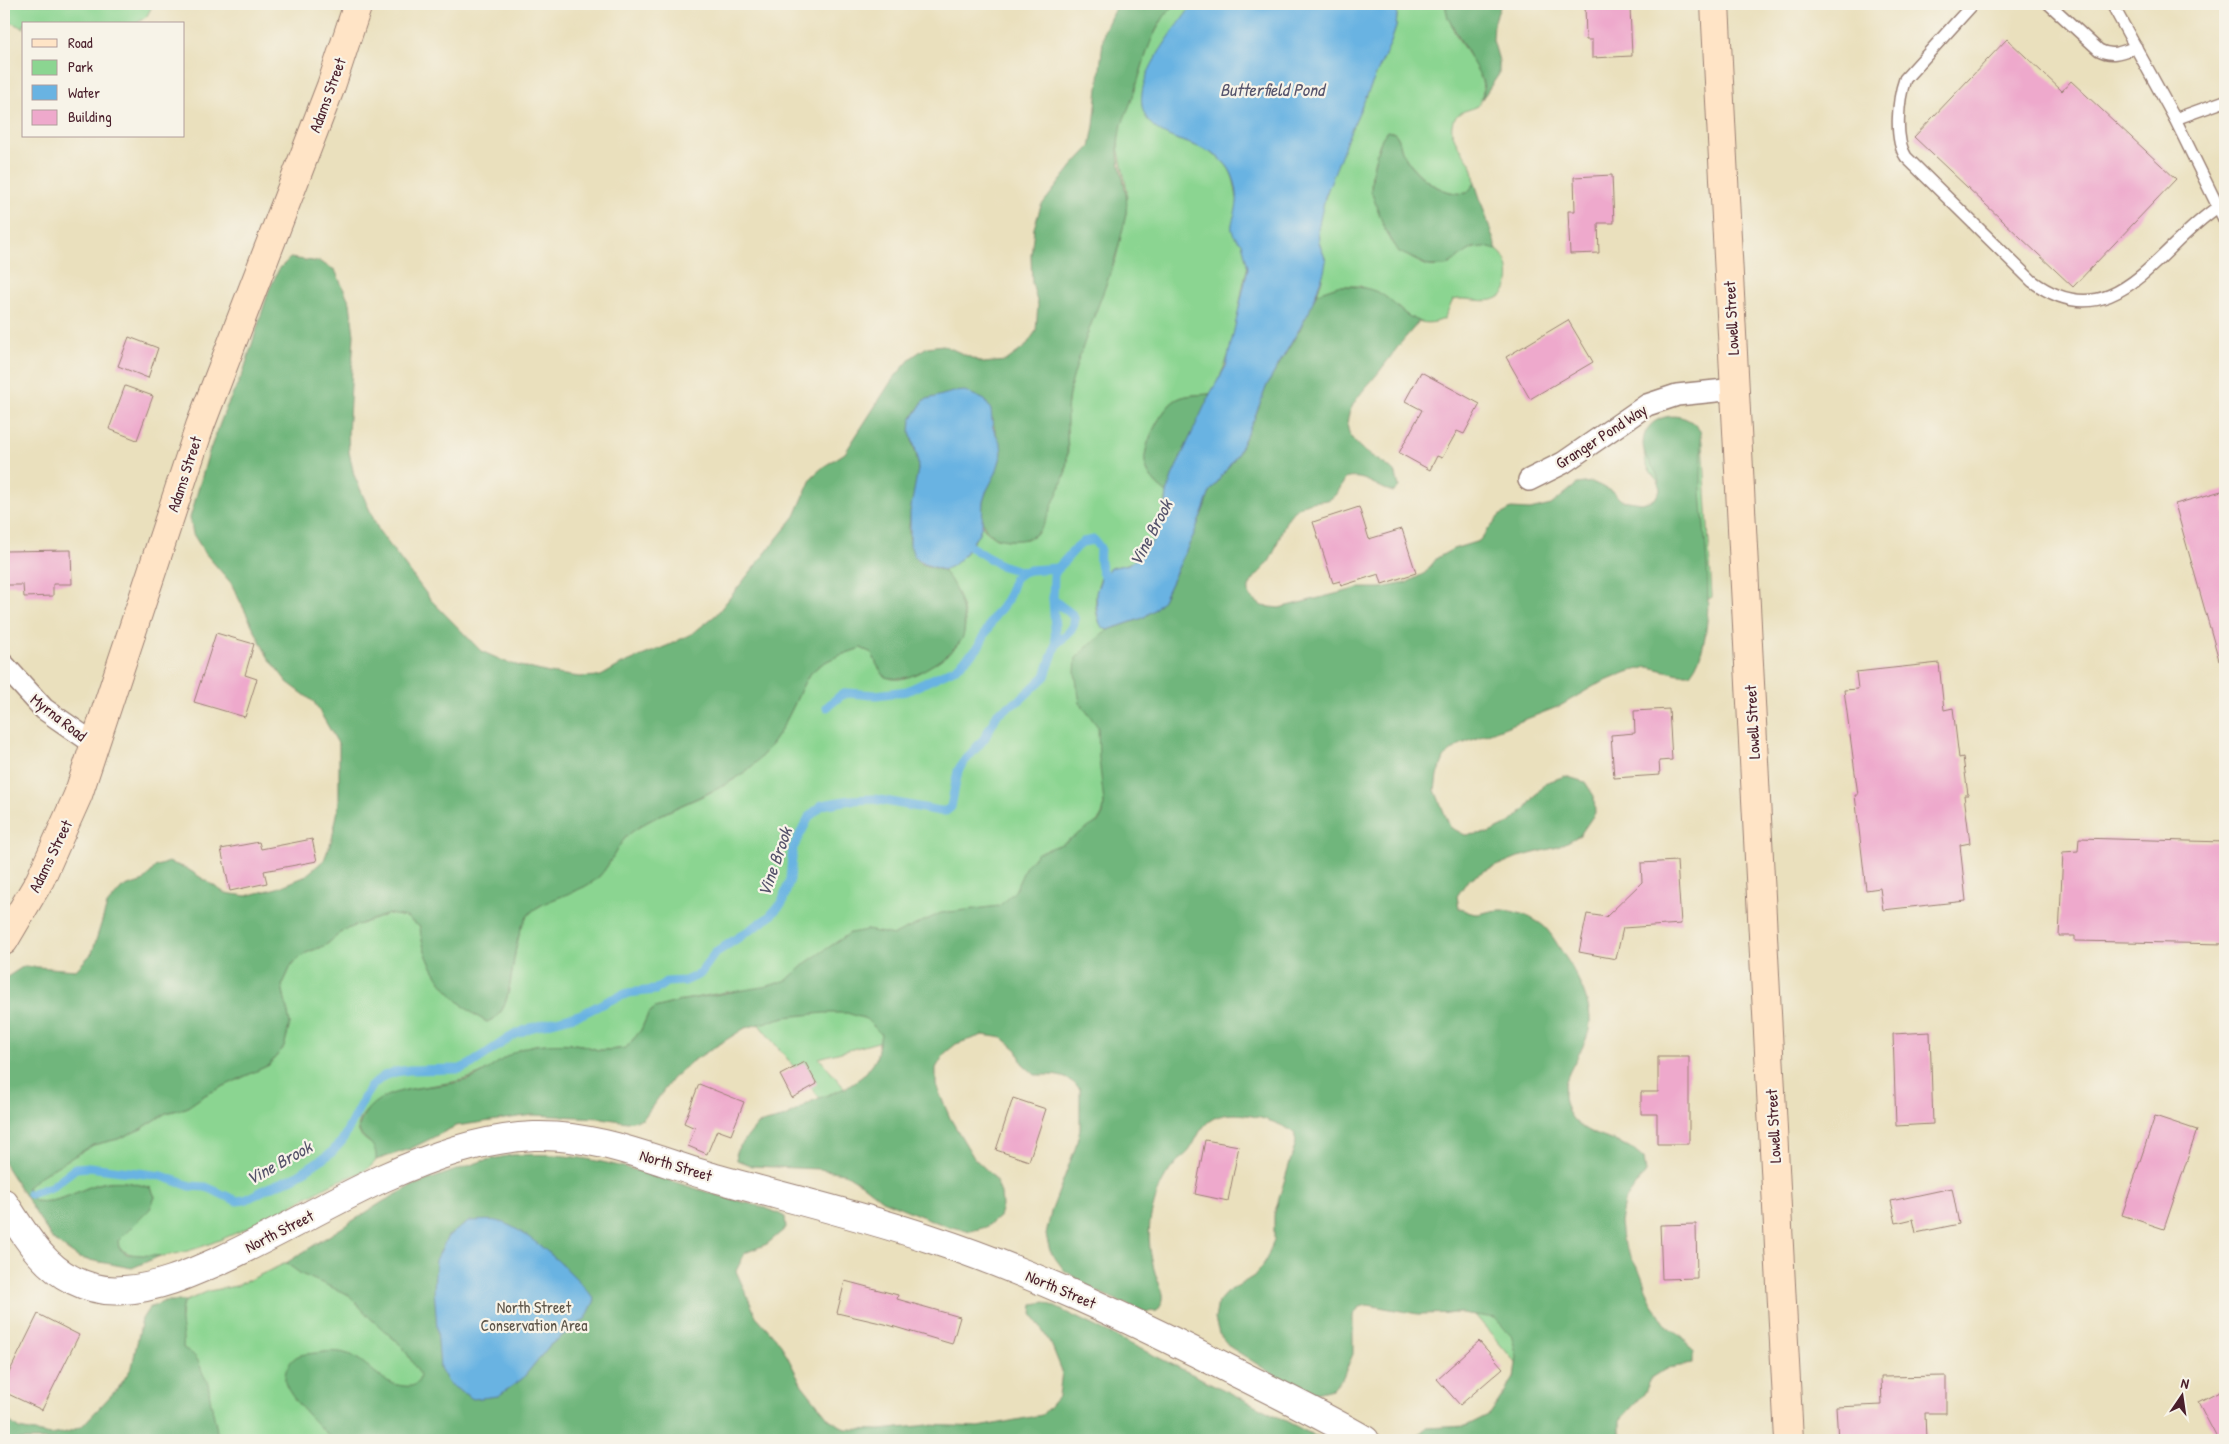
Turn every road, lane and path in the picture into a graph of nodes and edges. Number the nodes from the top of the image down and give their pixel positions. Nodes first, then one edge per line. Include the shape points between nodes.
1 (358, 4) edge
2 (1715, 4) edge
3 (1973, 4) edge
4 (2049, 4) edge
5 (2112, 4) edge
6 (2136, 47) junction
7 (2225, 101) edge
8 (2175, 119) junction
9 (2218, 206) junction
10 (2225, 221) edge
11 (1735, 389) junction
12 (1529, 480) dead end
13 (4, 665) edge
14 (96, 746) junction
15 (4, 941) edge
16 (4, 1203) edge
17 (1365, 1440) edge
18 (1789, 1440) edge

1 - 14 main road, Adams Street via 331,86 197,434
2 - 11 main road, Lowell Street
3 - 9 lane via 1906,79 1899,142 1906,157 2032,281 2052,293 2076,301 2113,296 2140,277 2193,225
4 - 6 lane via 2106,54
5 - 6 lane
6 - 8 lane
7 - 8 lane
8 - 9 lane
9 - 10 lane
11 - 12 street, Granger Pond Way via 1677,395 1647,405 1563,463
11 - 18 main road, Lowell Street
13 - 14 street, Myrna Road via 44,710
14 - 15 main road, Adams Street via 70,818
16 - 17 street, North Street via 55,1269 86,1286 122,1290 149,1286 194,1272 376,1182 452,1152 493,1141 530,1136 584,1140 855,1215 1030,1276 1167,1338

